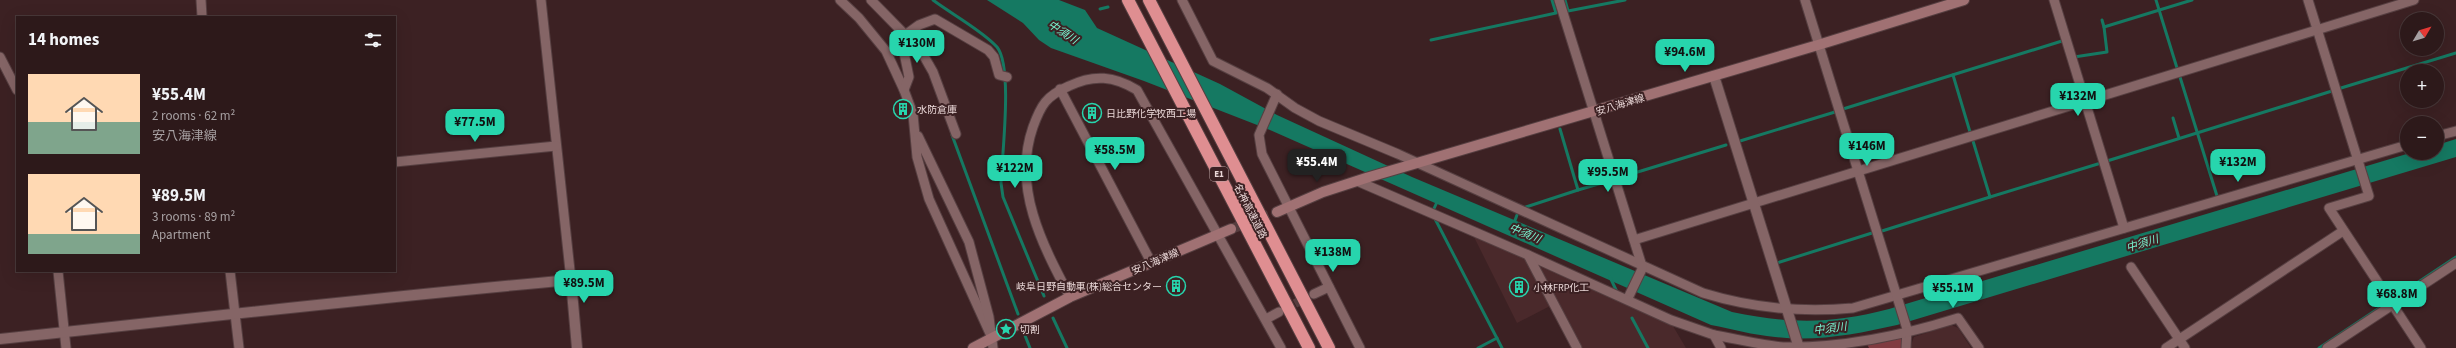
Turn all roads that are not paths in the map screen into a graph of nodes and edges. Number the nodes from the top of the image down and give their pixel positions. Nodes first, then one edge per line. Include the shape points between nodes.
1 (201, 0) edge
2 (541, 0) edge
3 (840, 0) edge
4 (870, 0) edge
5 (1128, 0) edge
6 (1149, 0) edge
7 (1182, 0) edge
8 (1559, 0) edge
9 (1805, 0) edge
10 (1964, 0) edge
11 (2054, 0) edge
12 (2308, 0) edge
13 (2414, 0) edge
14 (202, 16) edge
15 (2317, 29) junction
16 (905, 34) junction
17 (1818, 45) junction
18 (0, 57) edge
19 (1714, 76) junction
20 (1008, 77) dead end
21 (16, 88) edge
22 (1060, 89) junction
23 (904, 90) junction
24 (1275, 98) junction
25 (2084, 101) junction
26 (1594, 112) junction
27 (915, 131) junction
28 (2456, 131) edge
29 (956, 134) dead end
30 (2444, 134) edge
31 (556, 146) junction
32 (2400, 147) edge
33 (396, 162) edge
34 (2358, 162) junction
35 (1413, 165) junction
36 (1858, 172) junction
37 (1362, 180) junction
38 (1754, 204) junction
39 (1288, 207) junction
40 (1277, 212) tunnel mouth
41 (2124, 228) junction
42 (1231, 229) tunnel mouth
43 (2343, 231) junction
44 (1217, 235) junction
45 (1634, 240) junction
46 (1528, 255) junction
47 (1152, 262) junction
48 (2456, 263) edge
49 (2131, 267) dead end
50 (1642, 268) junction
51 (58, 272) edge
52 (230, 272) edge
53 (571, 280) junction
54 (1329, 287) junction
55 (1314, 294) tunnel mouth
56 (1629, 296) dead end
57 (1070, 297) junction
58 (1897, 299) junction
59 (2392, 305) junction
60 (1787, 311) junction
61 (234, 312) junction
62 (1279, 312) tunnel mouth
63 (1266, 319) junction
64 (1907, 331) junction
65 (64, 332) junction
66 (1714, 335) junction
67 (0, 339) edge
68 (2179, 339) junction
69 (993, 343) edge
70 (1798, 346) edge
71 (66, 348) edge
72 (239, 348) edge
73 (577, 348) edge
74 (973, 348) edge
75 (1281, 348) edge
76 (1309, 348) edge
77 (1329, 348) edge
78 (1360, 348) edge
79 (1577, 348) edge
80 (1721, 348) edge
81 (1906, 348) edge
82 (1979, 348) edge
83 (2166, 348) edge
84 (2185, 348) edge
85 (2327, 348) edge
86 (2421, 348) edge

1 - 14 street
2 - 31 street
3 - 23 street via 859,18 886,51
4 - 16 street
5 - 76 highway, 名神高速道路 / E1
6 - 77 highway, 名神高速道路 / E1
7 - 24 street via 1213,61
8 - 26 street
9 - 17 street
10 - 17 main road, 安八海津線
11 - 25 street
12 - 15 street
13 - 15 street
15 - 25 street
15 - 34 street
16 - 20 street via 919,25 936,19 988,50 994,57 999,75
16 - 23 street via 900,43 909,77
16 - 29 street via 921,51 933,72
17 - 19 main road, 安八海津線
17 - 36 street
18 - 21 street
19 - 26 main road, 安八海津線
19 - 38 street
22 - 44 street via 1094,77 1123,81 1137,90
22 - 47 street
22 - 57 street via 1050,94 1039,110 1026,152 1024,172 1028,199
23 - 27 street
24 - 35 street
24 - 39 street via 1259,135 1262,154
25 - 36 street
25 - 41 street
26 - 35 main road, 安八海津線
26 - 45 street
27 - 69 street via 917,157 929,199
27 - 69 street via 969,242 989,317
28 - 30 street
31 - 33 street
31 - 53 street
32 - 34 street
34 - 41 street
34 - 43 street via 2369,196 2329,208
35 - 37 main road, 安八海津線
35 - 50 street
36 - 38 street
36 - 58 street
37 - 39 main road, 安八海津線
37 - 46 street
38 - 45 street
38 - 60 street
39 - 40 main road, 安八海津線
39 - 54 street
41 - 58 street
42 - 44 main road, 安八海津線
43 - 59 street
43 - 68 street
44 - 47 main road, 安八海津線
44 - 63 street
45 - 50 street
46 - 66 street via 1671,320
46 - 79 street
47 - 57 main road, 安八海津線
48 - 59 street
49 - 68 street
50 - 56 street
50 - 60 street via 1735,303
51 - 65 street
52 - 61 street
53 - 61 street
53 - 73 street
54 - 55 street
54 - 78 street
57 - 69 main road, 安八海津線
58 - 60 street via 1853,308
58 - 64 street
59 - 85 street
59 - 86 street
60 - 70 street
61 - 65 street
61 - 72 street
62 - 63 street
63 - 75 street
64 - 70 street via 1843,346
64 - 81 street
64 - 82 street via 1958,318
65 - 67 street
65 - 71 street
66 - 70 street
66 - 80 street
68 - 83 street
68 - 84 street
69 - 74 main road, 安八海津線

